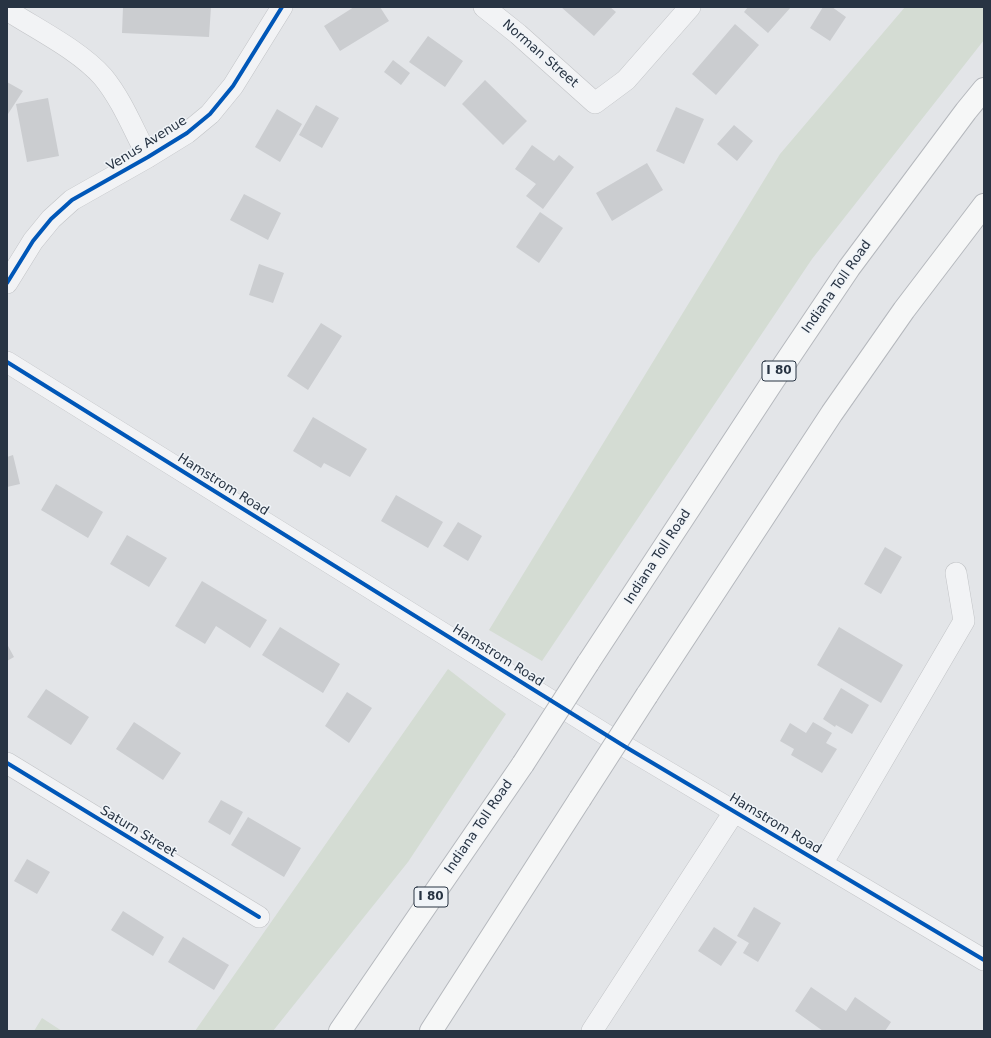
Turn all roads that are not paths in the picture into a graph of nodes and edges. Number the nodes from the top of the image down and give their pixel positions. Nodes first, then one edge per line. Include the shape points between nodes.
1 (282, 7) edge
2 (484, 7) edge
3 (690, 7) edge
4 (7, 10) edge
5 (984, 89) edge
6 (148, 157) junction
7 (984, 205) edge
8 (7, 282) edge
9 (7, 362) edge
10 (956, 573) dead end
11 (7, 763) edge
12 (734, 812) junction
13 (822, 864) junction
14 (259, 917) dead end
15 (984, 960) edge
16 (340, 1031) edge
17 (431, 1031) edge
18 (592, 1031) edge

1 - 6 street, Venus Avenue via 233,86 210,114 187,133
2 - 3 street, Norman Street via 595,103 626,80
4 - 6 street via 78,54 103,77 119,101
5 - 16 highway, Indiana Toll Road / I 80, bridge via 845,274 523,764
6 - 8 street, Venus Avenue via 72,200 51,219 33,241
7 - 17 highway, bridge via 904,310 832,413
9 - 12 street, Hamstrom Road
10 - 13 street via 964,622
11 - 14 street, Saturn Street
12 - 13 street, Hamstrom Road
12 - 18 street
13 - 15 street, Hamstrom Road

